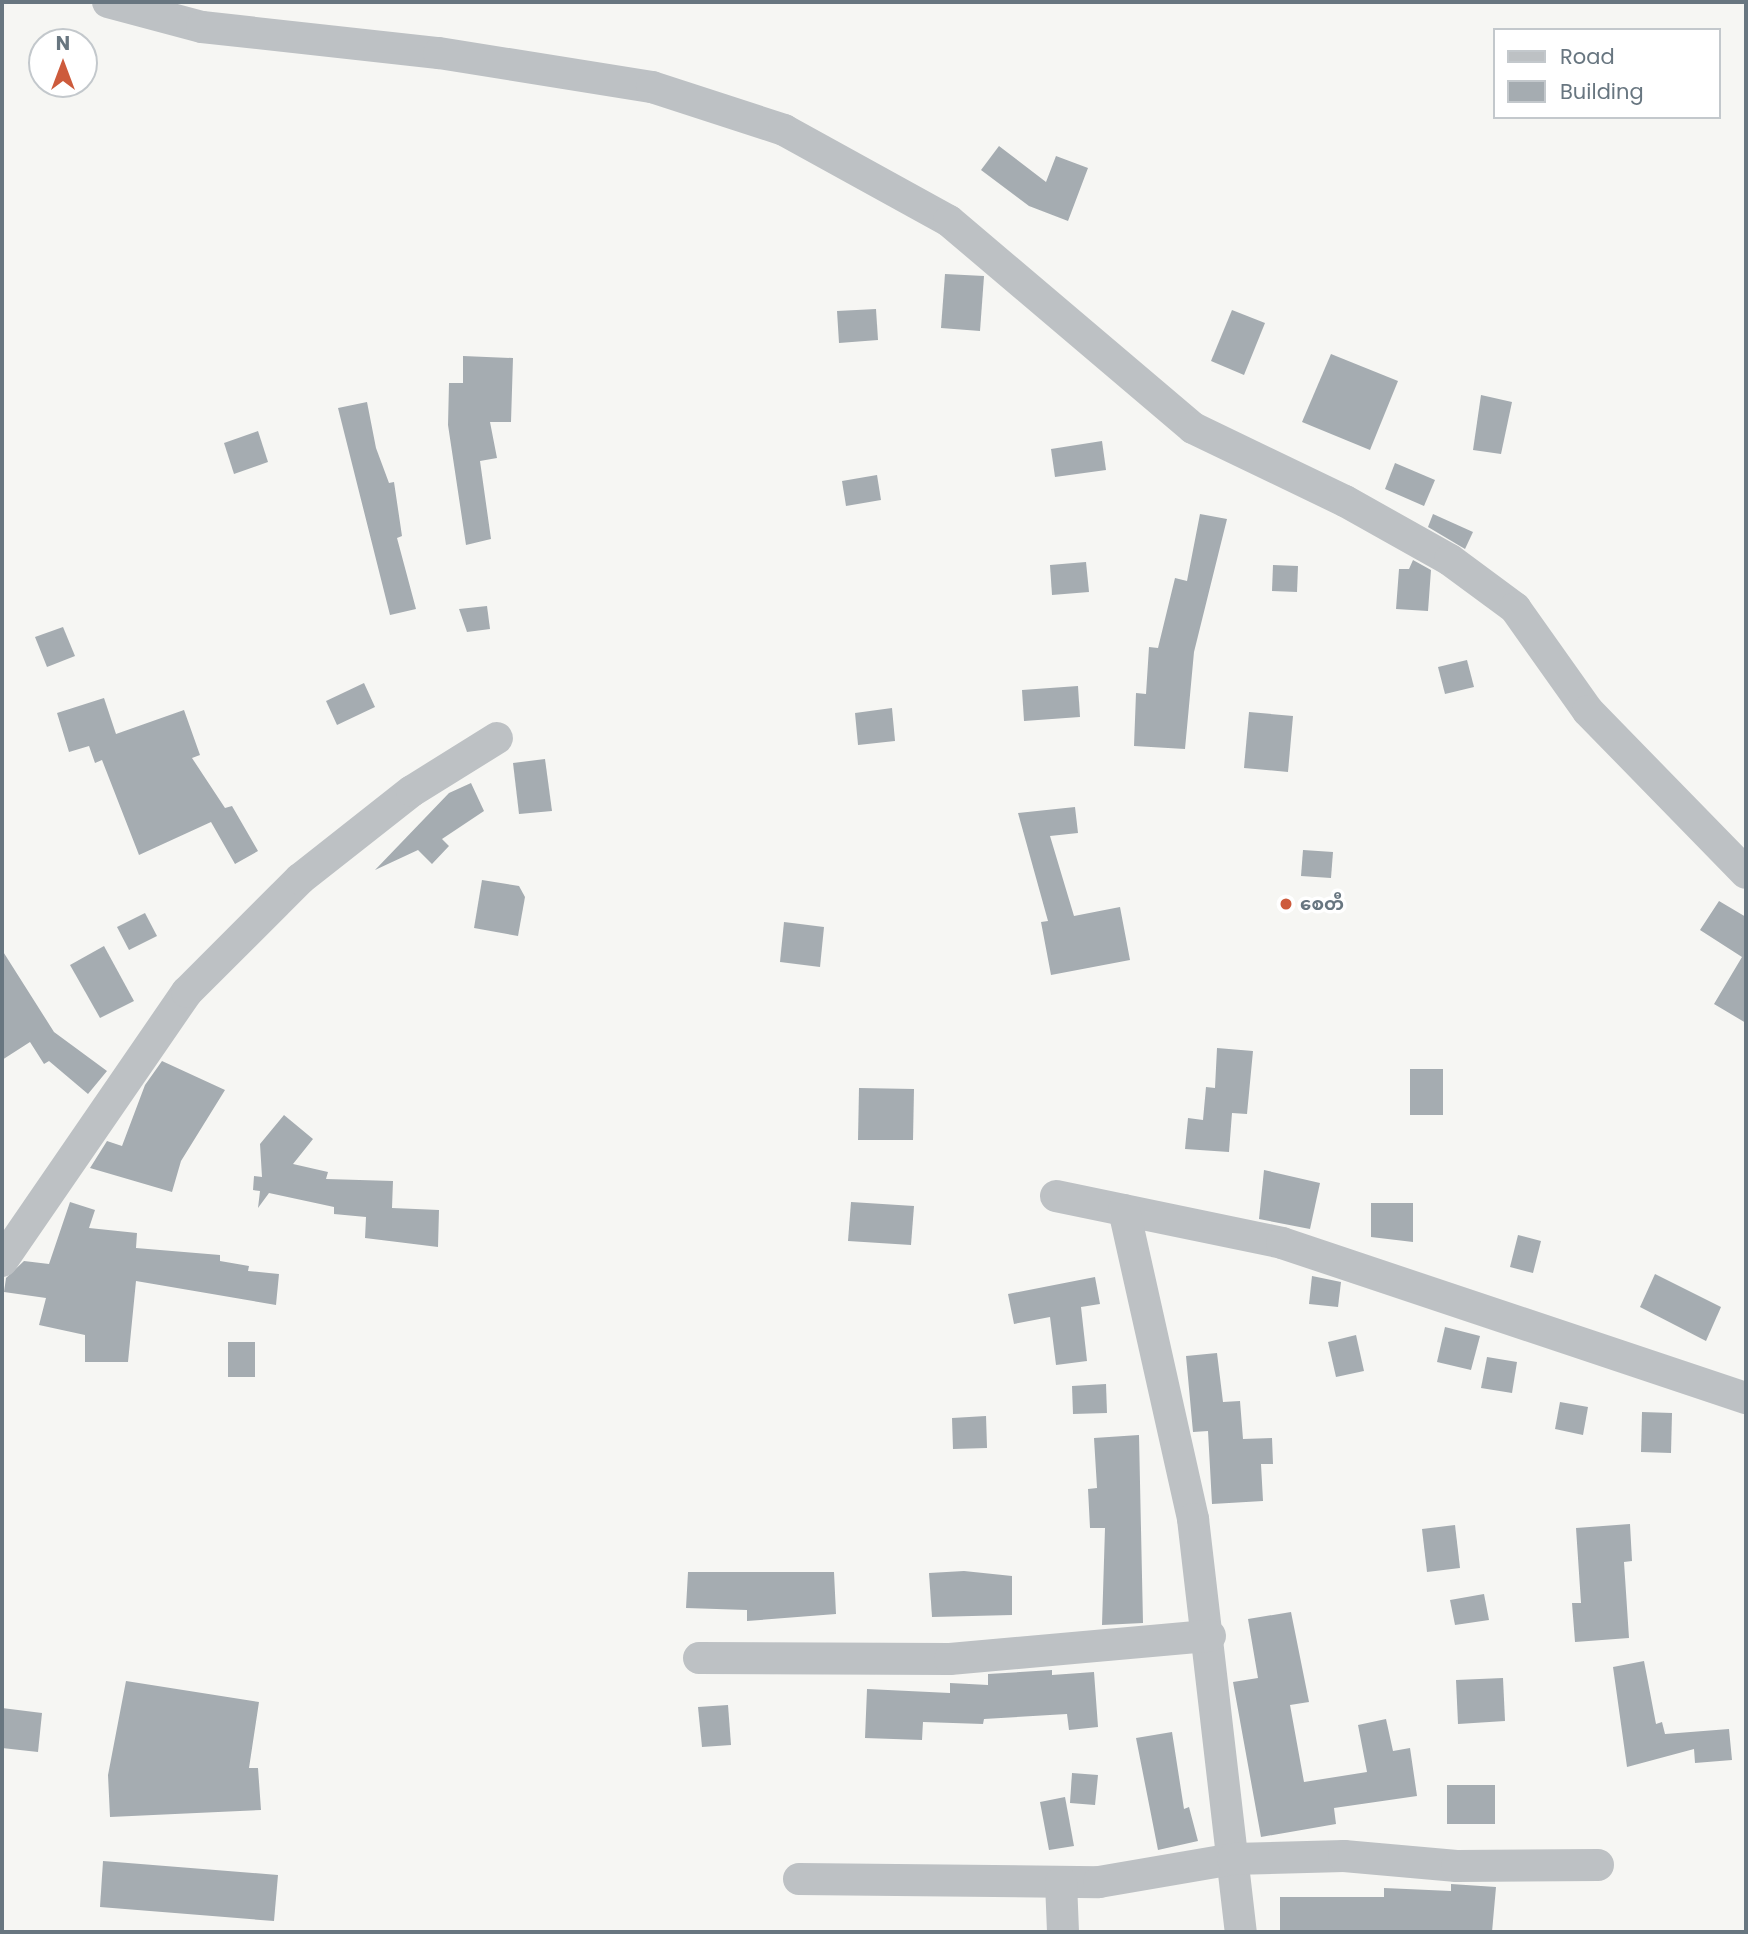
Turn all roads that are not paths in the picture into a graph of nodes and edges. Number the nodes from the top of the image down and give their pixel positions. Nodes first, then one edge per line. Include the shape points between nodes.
1 (108, 2) edge
2 (497, 738) dead end
3 (1746, 873) edge
4 (1056, 1196) dead end
5 (1124, 1210) junction
6 (2, 1261) edge
7 (1746, 1398) edge
8 (1210, 1636) junction
9 (699, 1658) dead end
10 (1233, 1859) junction
11 (1598, 1865) dead end
12 (799, 1879) dead end
13 (1061, 1882) junction
14 (1063, 1932) edge
15 (1241, 1932) edge

1 - 3 street via 202,26 439,53 652,87 784,130 949,221 1193,428 1345,501 1450,561 1515,607 1588,712
2 - 6 street via 412,791 300,879 187,992
4 - 5 street
5 - 7 street via 1282,1243
5 - 8 street via 1193,1519
8 - 9 street via 950,1659
8 - 10 street
10 - 11 street via 1344,1856 1457,1866
10 - 13 street via 1099,1882
10 - 15 street
12 - 13 street
13 - 14 street

